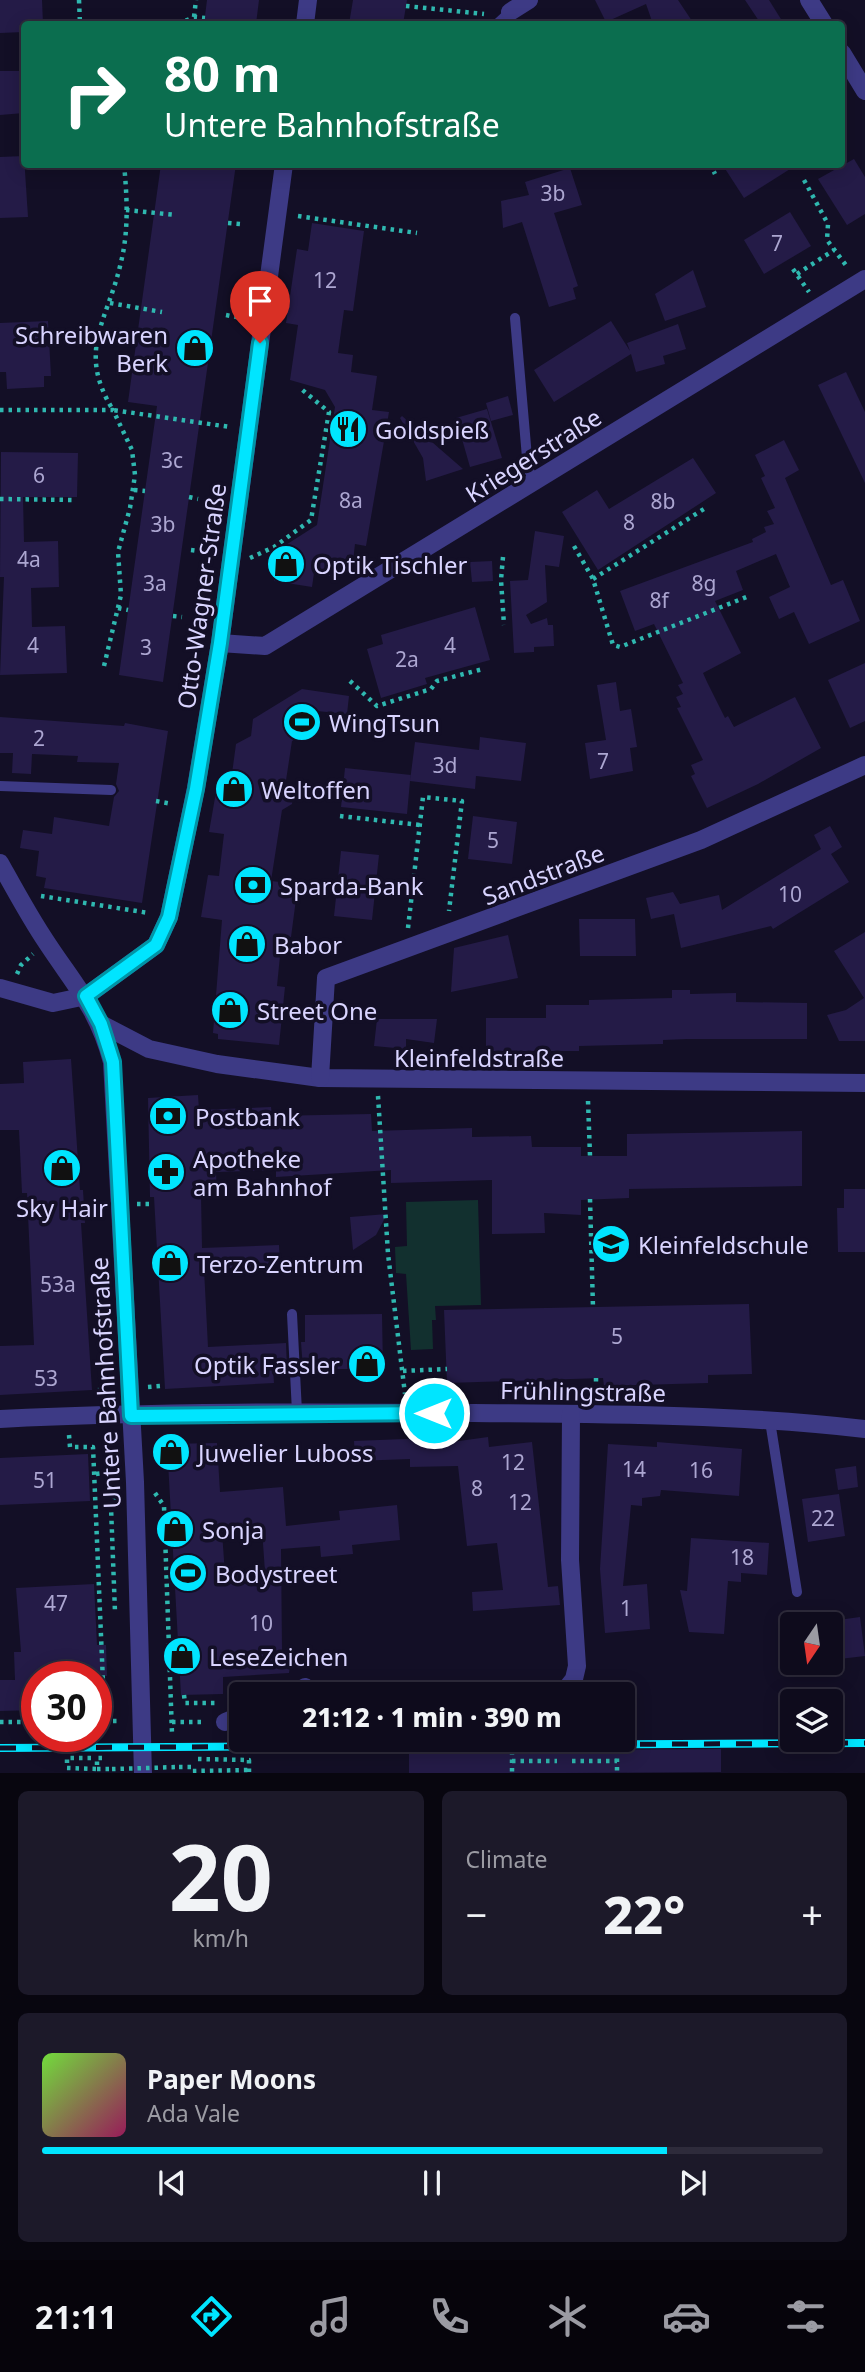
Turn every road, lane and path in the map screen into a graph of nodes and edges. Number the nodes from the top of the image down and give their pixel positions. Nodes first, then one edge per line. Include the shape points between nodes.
1 (79, 0) edge
2 (196, 0) edge
3 (308, 0) edge
4 (528, 0) edge
5 (809, 0) edge
6 (406, 6) dead end
7 (194, 17) junction
8 (205, 18) dead end
9 (503, 18) edge
10 (80, 21) edge
11 (185, 21) edge
12 (304, 21) edge
13 (822, 21) edge
14 (845, 58) edge
15 (865, 91) edge
16 (124, 168) edge
17 (283, 168) edge
18 (712, 168) edge
19 (715, 174) dead end
20 (804, 180) dead end
21 (126, 210) junction
22 (176, 215) dead end
23 (298, 216) dead end
24 (228, 223) dead end
25 (240, 224) dead end
26 (416, 233) dead end
27 (834, 249) junction
28 (797, 274) dead end
29 (862, 281) edge
30 (110, 303) junction
31 (163, 312) dead end
32 (515, 318) dead end
33 (300, 388) dead end
34 (0, 410) edge
35 (113, 410) junction
36 (250, 431) junction
37 (534, 481) junction
38 (134, 491) junction
39 (145, 491) dead end
40 (189, 497) dead end
41 (0, 499) edge
42 (198, 499) dead end
43 (74, 500) dead end
44 (708, 507) dead end
45 (574, 546) dead end
46 (274, 547) dead end
47 (503, 557) dead end
48 (593, 579) junction
49 (749, 596) dead end
50 (118, 608) junction
51 (128, 610) dead end
52 (173, 616) dead end
53 (182, 617) dead end
54 (503, 625) dead end
55 (220, 643) junction
56 (104, 666) dead end
57 (483, 669) dead end
58 (350, 681) dead end
59 (865, 765) edge
60 (0, 786) edge
61 (111, 790) dead end
62 (340, 816) dead end
63 (420, 825) junction
64 (0, 863) edge
65 (16, 891) junction
66 (169, 917) junction
67 (446, 937) junction
68 (405, 950) junction
69 (35, 952) dead end
70 (7, 985) edge
71 (86, 996) junction
72 (101, 1024) junction
73 (320, 1079) junction
74 (377, 1081) junction
75 (587, 1082) junction
76 (865, 1083) edge
77 (590, 1156) dead end
78 (590, 1199) dead end
79 (593, 1308) dead end
80 (292, 1314) dead end
81 (447, 1369) dead end
82 (402, 1371) junction
83 (161, 1386) dead end
84 (145, 1387) dead end
85 (111, 1390) dead end
86 (98, 1391) dead end
87 (297, 1412) junction
88 (407, 1412) junction
89 (571, 1414) junction
90 (131, 1416) junction
91 (0, 1419) edge
92 (770, 1422) junction
93 (865, 1429) edge
94 (69, 1434) dead end
95 (164, 1436) dead end
96 (97, 1438) dead end
97 (169, 1444) dead end
98 (93, 1447) junction
99 (113, 1472) dead end
100 (96, 1474) junction
101 (164, 1506) dead end
102 (797, 1592) dead end
103 (102, 1661) edge
104 (572, 1682) edge
105 (184, 1695) dead end
106 (224, 1703) dead end
107 (112, 1721) edge
108 (120, 1721) dead end
109 (0, 1722) edge
110 (21, 1722) edge
111 (172, 1722) junction
112 (189, 1722) dead end
113 (172, 1734) dead end
114 (512, 1752) edge
115 (617, 1752) edge
116 (249, 1753) dead end
117 (91, 1758) dead end
118 (102, 1758) dead end
119 (198, 1759) dead end
120 (249, 1759) junction
121 (512, 1761) junction
122 (557, 1761) dead end
123 (572, 1761) dead end
124 (617, 1761) junction
125 (97, 1769) junction
126 (249, 1772) edge
127 (143, 1773) edge
128 (512, 1773) edge
129 (617, 1773) edge

1 - 10 path
2 - 7 path
3 - 12 street
4 - 9 street
5 - 13 street
6 - 9 path
7 - 8 path
7 - 11 path
14 - 15 street
16 - 21 path
17 - 36 street, Otto-Wagner-Straße
18 - 19 path
20 - 27 path via 828,224 828,240
21 - 22 path
21 - 30 path via 124,249
23 - 26 path
24 - 25 path
27 - 28 path
27 - 29 path
29 - 37 street, Kriegerstraße
30 - 31 path
30 - 35 path via 97,332 94,357 97,380
32 - 37 lane via 528,469
33 - 46 path via 329,412 311,520
34 - 35 path
35 - 36 path
35 - 38 path via 132,450
36 - 55 street, Otto-Wagner-Straße
37 - 55 street, Kriegerstraße via 265,646
38 - 39 path
38 - 50 path via 118,552 122,586
40 - 42 path
41 - 43 path
44 - 48 path
45 - 48 path
47 - 54 path
48 - 49 path via 613,645 621,647
50 - 51 path
50 - 56 path
52 - 53 path
55 - 66 street, Otto-Wagner-Straße
57 - 58 path via 438,681 431,689 377,706
59 - 67 street, Sandstraße via 701,840
60 - 61 lane
62 - 63 path
63 - 67 path via 424,797 462,801
63 - 68 path
64 - 65 street, Untere Bahnhofstraße
65 - 66 path
65 - 71 street, Untere Bahnhofstraße via 47,944
66 - 71 street, Otto-Wagner-Straße via 156,945
67 - 68 street, Sandstraße
68 - 73 street, Sandstraße via 327,978
69 - 70 path
70 - 71 street via 53,1003
71 - 72 street, Untere Bahnhofstraße
72 - 73 street, Kleinfeldstraße via 149,1049
72 - 90 street, Untere Bahnhofstraße via 113,1062 117,1107
73 - 74 street, Kleinfeldstraße
74 - 75 street, Kleinfeldstraße
74 - 82 path via 388,1254
75 - 76 street, Kleinfeldstraße
75 - 77 path
78 - 79 path
80 - 87 lane
81 - 82 path
82 - 88 path
83 - 84 path
85 - 86 path
87 - 88 street, Frühlingstraße
87 - 90 street, Frühlingstraße
88 - 89 street, Frühlingstraße
89 - 92 street, Frühlingstraße
89 - 104 street via 570,1560 577,1666
90 - 91 street, Frühlingstraße
90 - 127 street, Untere Bahnhofstraße
92 - 93 street, Frühlingstraße
92 - 102 lane
94 - 98 path via 69,1447
95 - 97 path
96 - 98 path
98 - 100 path
99 - 100 path
100 - 103 path
101 - 111 path
105 - 106 path via 184,1703
107 - 108 path
109 - 110 path
111 - 112 path
111 - 113 path
114 - 121 path
115 - 124 path
116 - 120 path
117 - 125 path via 66,1758 67,1769
118 - 125 path via 97,1758
119 - 120 path
120 - 126 path
121 - 122 path
121 - 128 path
123 - 124 path
124 - 129 path
125 - 126 path, bridge via 191,1767 192,1771

